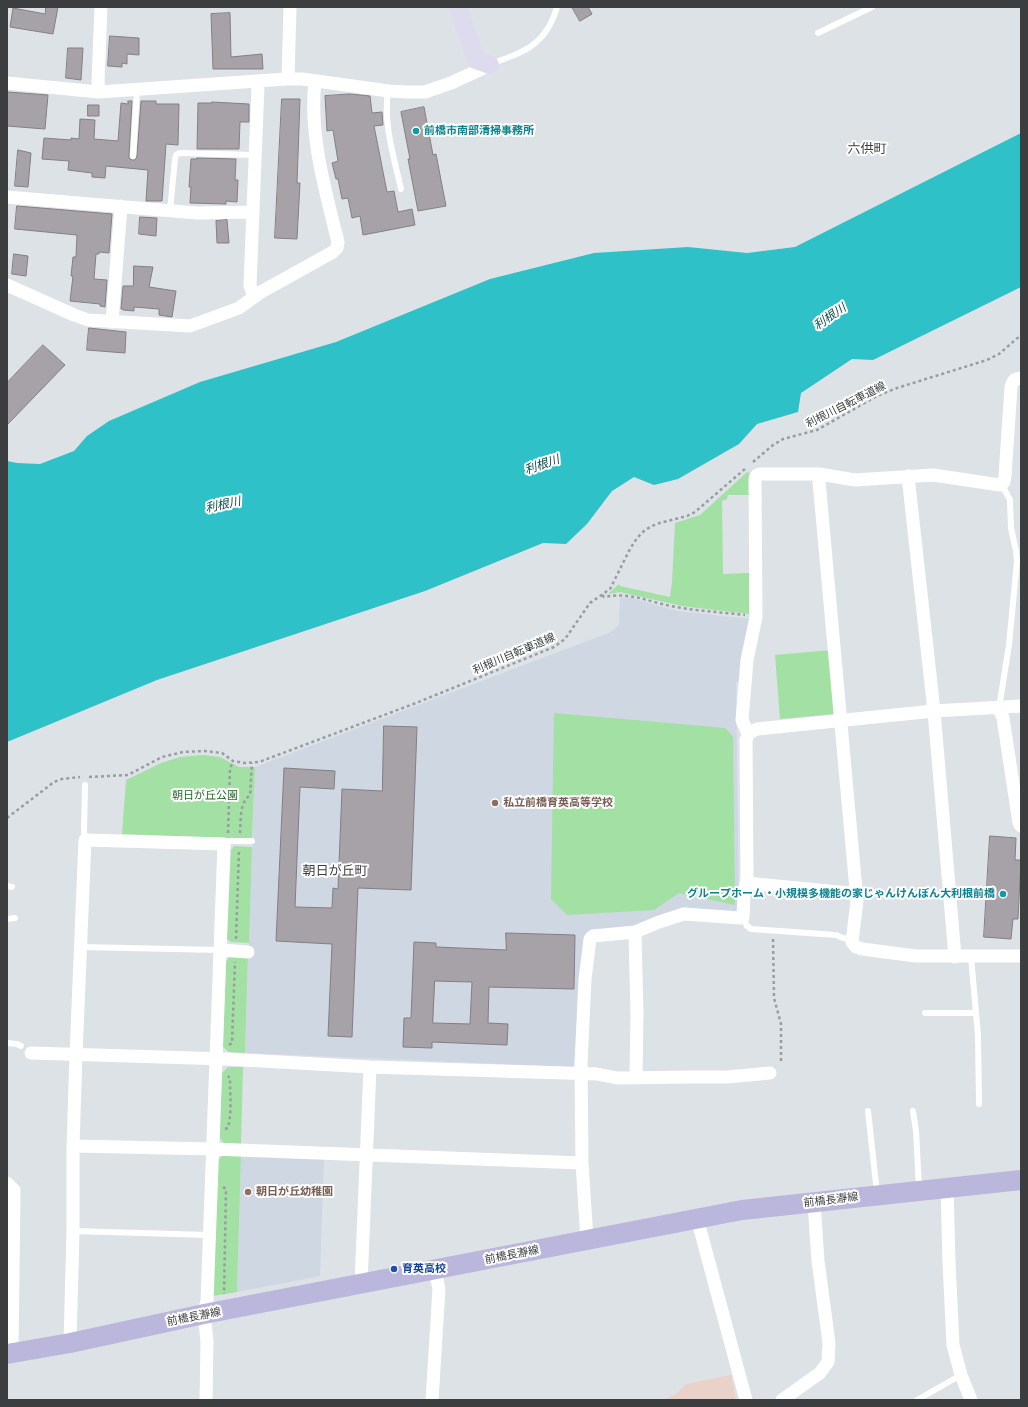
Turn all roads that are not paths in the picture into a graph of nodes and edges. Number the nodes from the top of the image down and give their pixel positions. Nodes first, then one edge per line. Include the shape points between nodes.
1 (101, 7) edge
2 (290, 7) edge
3 (458, 7) edge
4 (467, 7) edge
5 (557, 7) edge
6 (872, 7) edge
7 (818, 33) dead end
8 (490, 65) junction
9 (288, 79) junction
10 (257, 81) junction
11 (315, 81) junction
12 (7, 83) edge
13 (137, 90) junction
14 (388, 91) junction
15 (99, 92) junction
16 (255, 155) junction
17 (133, 156) dead end
18 (401, 188) dead end
19 (7, 197) edge
20 (120, 206) junction
21 (170, 210) junction
22 (253, 212) junction
23 (7, 285) edge
24 (254, 297) junction
25 (112, 322) junction
26 (1021, 378) edge
27 (819, 474) junction
28 (908, 476) junction
29 (1002, 485) junction
30 (1019, 557) edge
31 (1021, 706) edge
32 (999, 708) junction
33 (934, 711) junction
34 (841, 721) junction
35 (749, 733) junction
36 (85, 785) dead end
37 (1021, 826) edge
38 (85, 840) junction
39 (252, 842) dead end
40 (224, 844) junction
41 (746, 883) junction
42 (856, 893) junction
43 (743, 917) junction
44 (15, 918) dead end
45 (7, 919) edge
46 (635, 932) junction
47 (851, 939) junction
48 (80, 947) junction
49 (220, 950) junction
50 (248, 952) dead end
51 (1021, 956) edge
52 (955, 957) junction
53 (971, 957) junction
54 (925, 1013) dead end
55 (976, 1013) junction
56 (7, 1043) edge
57 (26, 1050) joint
58 (76, 1055) junction
59 (216, 1059) junction
60 (370, 1067) junction
61 (770, 1073) dead end
62 (582, 1074) junction
63 (636, 1077) junction
64 (979, 1104) dead end
65 (913, 1110) dead end
66 (868, 1111) dead end
67 (73, 1146) junction
68 (212, 1149) junction
69 (366, 1155) junction
70 (582, 1163) junction
71 (1021, 1180) edge
72 (7, 1183) edge
73 (947, 1187) junction
74 (919, 1190) junction
75 (877, 1194) junction
76 (814, 1202) junction
77 (697, 1218) junction
78 (73, 1232) junction
79 (209, 1235) junction
80 (587, 1240) junction
81 (434, 1270) junction
82 (361, 1284) junction
83 (10, 1298) edge
84 (204, 1314) junction
85 (70, 1343) junction
86 (10, 1353) edge
87 (961, 1375) junction
88 (206, 1400) edge
89 (432, 1400) edge
90 (746, 1400) edge
91 (782, 1400) edge
92 (917, 1400) edge
93 (971, 1400) edge

1 - 15 street
2 - 9 street
3 - 8 street via 476,60
4 - 8 street
5 - 8 lane via 547,31 535,42 523,52
6 - 7 lane
8 - 14 street via 425,92
9 - 10 street
9 - 11 street
10 - 13 street
10 - 16 street
11 - 14 street
11 - 24 street via 316,141 338,242 337,248
12 - 15 street
13 - 15 street
13 - 17 lane
14 - 18 lane via 388,129
16 - 21 lane via 179,153 175,159
16 - 22 street
19 - 20 street
20 - 21 street
20 - 25 street
21 - 22 street via 197,213
22 - 24 street via 250,285
23 - 25 street via 80,318
24 - 25 street via 239,308 190,326
26 - 29 street via 1012,381 1005,476
27 - 28 street via 856,480
27 - 34 street
27 - 35 street via 761,474 755,479 756,617 747,660 742,720
28 - 29 street via 933,475
28 - 33 street
29 - 30 lane via 1010,500 1011,528
30 - 32 lane
31 - 32 street
32 - 33 street
32 - 37 street via 1003,718
33 - 34 street
33 - 52 street
34 - 35 street via 758,729
34 - 42 street
35 - 41 street via 746,740
36 - 38 lane
38 - 40 street
38 - 48 street
39 - 40 lane via 230,841
40 - 49 street
41 - 42 street
41 - 43 street
42 - 47 street via 857,908
43 - 46 street via 684,914
43 - 47 lane via 751,929 836,935
44 - 45 lane
46 - 62 street via 590,938 585,978
46 - 63 street
47 - 52 street via 856,947 862,949 903,955
48 - 49 lane
48 - 58 street
49 - 50 street
49 - 59 street
51 - 53 street
52 - 53 street
53 - 55 lane
54 - 55 lane
55 - 64 lane
56 - 57 lane via 17,1044
57 - 58 street
58 - 59 street
58 - 67 street
59 - 60 street
59 - 68 street
60 - 62 street
60 - 69 street
61 - 63 street via 728,1077
62 - 63 street via 617,1078
62 - 70 street
65 - 74 lane
66 - 75 lane
67 - 68 street
67 - 78 street
68 - 69 street
68 - 79 street
69 - 70 street
69 - 82 street
70 - 80 street
71 - 73 main road, 前橋長瀞線
72 - 83 street via 14,1190
73 - 74 main road, 前橋長瀞線
73 - 87 street via 952,1334
74 - 75 main road, 前橋長瀞線
75 - 76 main road, 前橋長瀞線
76 - 77 main road, 前橋長瀞線
76 - 91 street via 818,1261 829,1343 828,1362 820,1373
77 - 80 main road, 前橋長瀞線
77 - 90 street
78 - 79 lane
78 - 85 street
79 - 84 street via 207,1301
80 - 81 main road, 前橋長瀞線
81 - 82 main road, 前橋長瀞線
81 - 89 street via 439,1289
82 - 84 main road, 前橋長瀞線
83 - 86 street
84 - 85 main road, 前橋長瀞線
84 - 88 street via 207,1340
85 - 86 main road, 前橋長瀞線
87 - 92 lane
87 - 93 street

